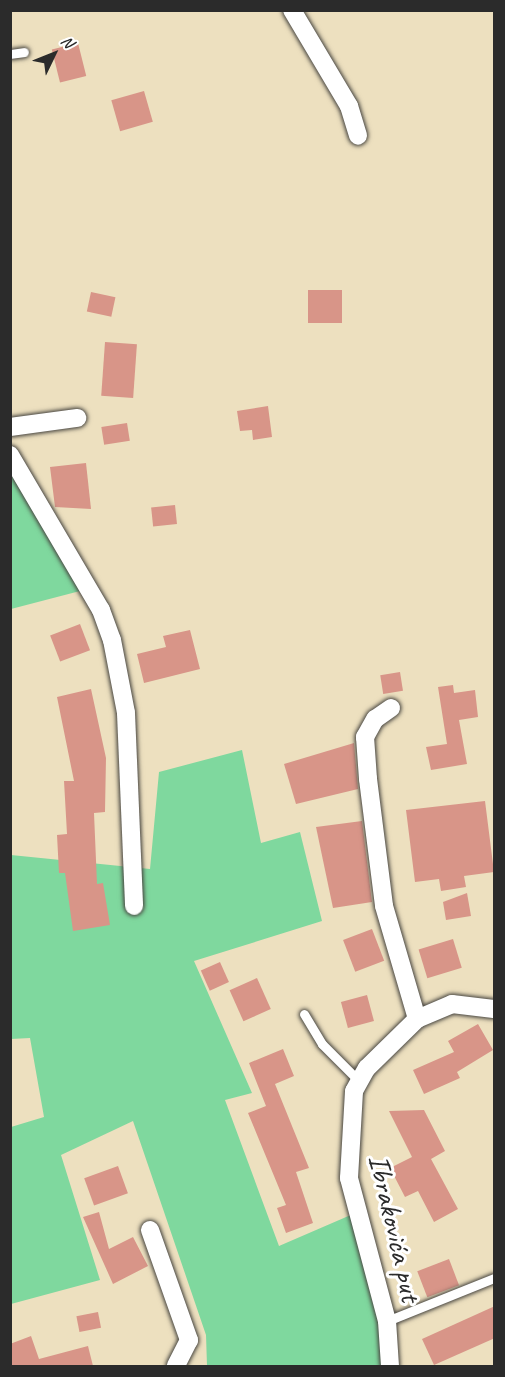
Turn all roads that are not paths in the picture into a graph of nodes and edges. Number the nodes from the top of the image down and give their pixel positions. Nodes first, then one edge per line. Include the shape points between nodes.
1 (291, 10) edge
2 (24, 52) dead end
3 (10, 54) edge
4 (358, 136) dead end
5 (77, 418) dead end
6 (10, 427) edge
7 (10, 455) edge
8 (391, 708) dead end
9 (134, 906) dead end
10 (495, 1009) edge
11 (304, 1014) dead end
12 (417, 1019) junction
13 (358, 1080) junction
14 (150, 1230) dead end
15 (495, 1278) edge
16 (387, 1321) junction
17 (176, 1366) edge
18 (390, 1366) edge

1 - 4 street via 349,106
2 - 3 lane
5 - 6 street
7 - 9 street via 96,601 112,640 126,713
8 - 12 street via 375,719 365,737 384,906
10 - 12 street via 452,1004
11 - 13 lane via 322,1044
12 - 13 street
13 - 16 street, Ibrakovića put via 351,1110 349,1178
14 - 17 street via 189,1340
15 - 16 lane
16 - 18 street, Ibrakovića put

